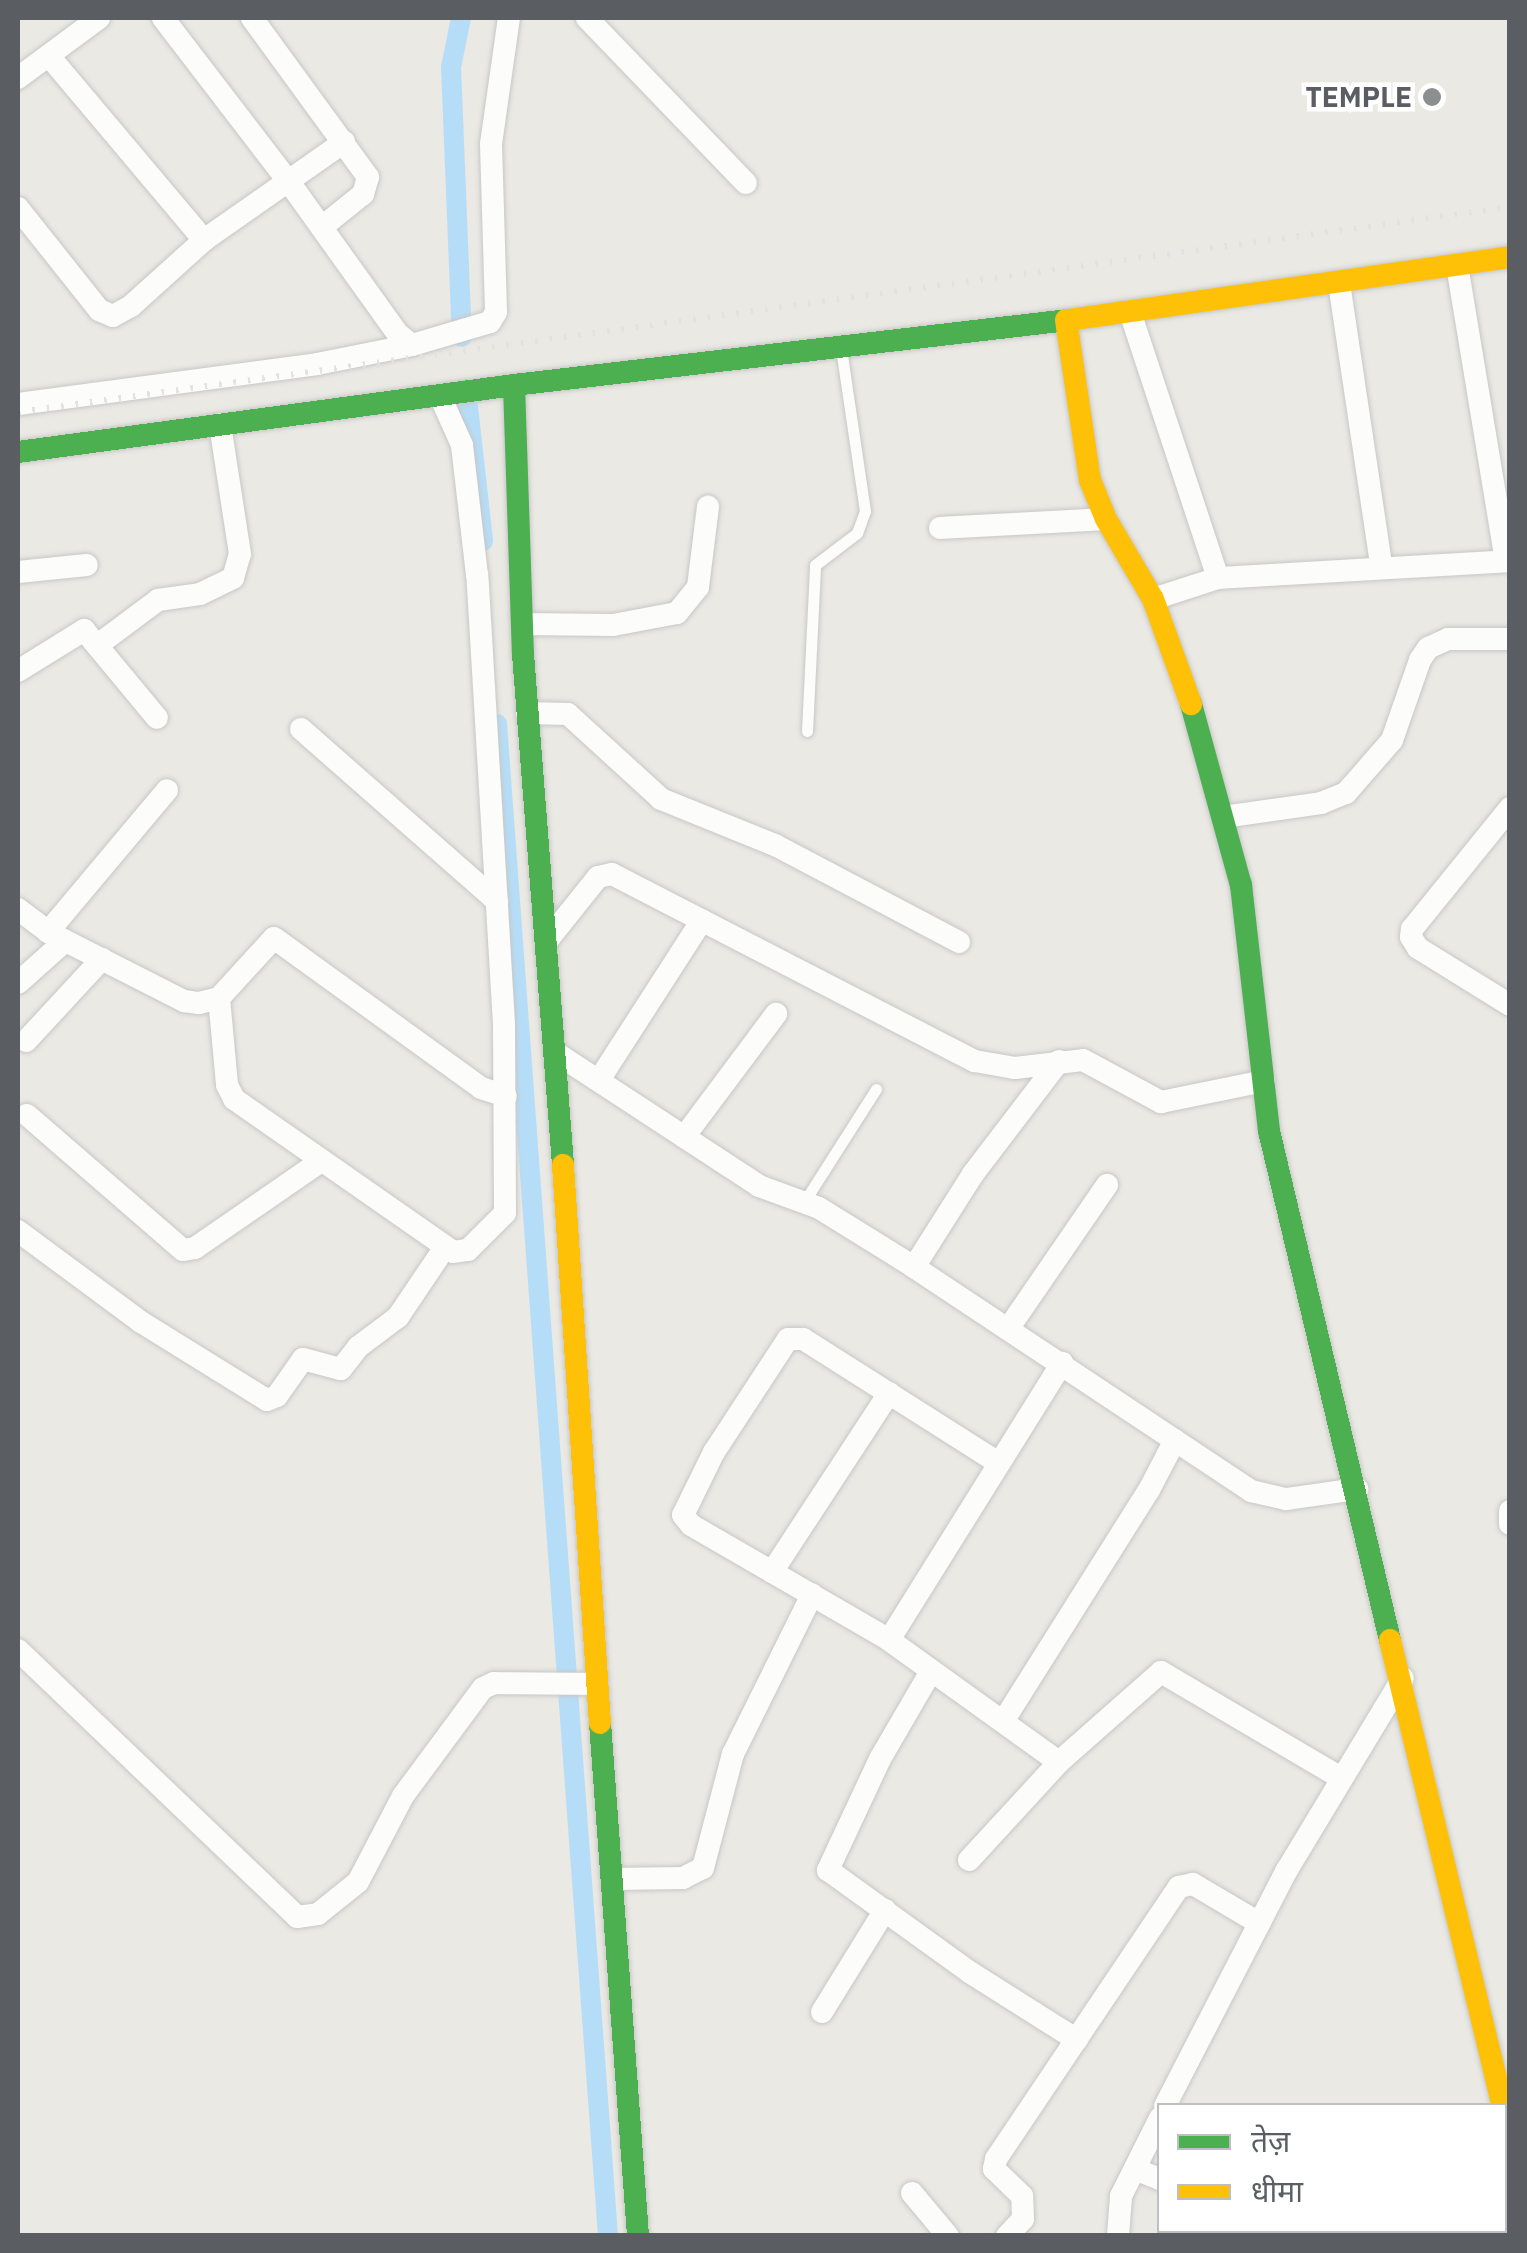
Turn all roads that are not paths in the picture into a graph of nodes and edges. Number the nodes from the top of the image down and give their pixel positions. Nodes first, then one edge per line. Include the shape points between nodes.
1 (99, 18) edge
2 (163, 18) edge
3 (252, 18) edge
4 (509, 18) edge
5 (587, 18) edge
6 (48, 56) junction
7 (18, 78) edge
8 (344, 142) junction
9 (290, 182) junction
10 (746, 182) dead end
11 (18, 208) edge
12 (322, 227) junction
13 (204, 240) junction
14 (1510, 257) edge
15 (1457, 265) junction
16 (1339, 284) junction
17 (1130, 312) junction
18 (1066, 320) junction
19 (412, 345) junction
20 (840, 347) junction
21 (514, 385) junction
22 (445, 395) junction
23 (18, 404) edge
24 (220, 425) junction
25 (18, 452) edge
26 (708, 507) dead end
27 (1106, 519) junction
28 (940, 528) dead end
29 (1508, 560) edge
30 (87, 565) dead end
31 (1382, 565) junction
32 (18, 572) edge
33 (1218, 578) junction
34 (1153, 599) junction
35 (522, 624) junction
36 (1510, 639) edge
37 (99, 644) junction
38 (18, 671) edge
39 (527, 713) junction
40 (157, 718) dead end
41 (301, 729) dead end
42 (807, 732) dead end
43 (167, 790) dead end
44 (1510, 808) edge
45 (1223, 816) junction
46 (497, 901) junction
47 (18, 909) edge
48 (702, 920) junction
49 (56, 936) junction
50 (546, 942) junction
51 (959, 942) dead end
52 (102, 959) junction
53 (18, 983) edge
54 (219, 998) junction
55 (1510, 1005) edge
56 (776, 1014) dead end
57 (26, 1041) dead end
58 (556, 1053) junction
59 (1060, 1062) junction
60 (598, 1080) junction
61 (1264, 1081) junction
62 (876, 1089) dead end
63 (506, 1096) junction
64 (28, 1115) dead end
65 (684, 1137) junction
66 (321, 1161) junction
67 (1107, 1184) dead end
68 (804, 1202) junction
69 (18, 1232) edge
70 (445, 1247) junction
71 (914, 1267) junction
72 (1008, 1329) junction
73 (1062, 1363) junction
74 (888, 1394) junction
75 (1175, 1440) junction
76 (997, 1462) junction
77 (1357, 1489) junction
78 (1510, 1511) edge
79 (1510, 1524) edge
80 (772, 1572) junction
81 (812, 1596) junction
82 (888, 1640) junction
83 (18, 1650) edge
84 (930, 1673) junction
85 (1402, 1678) junction
86 (594, 1685) junction
87 (1004, 1720) junction
88 (1060, 1762) junction
89 (1341, 1778) junction
90 (969, 1860) dead end
91 (612, 1879) junction
92 (885, 1910) junction
93 (1259, 1923) junction
94 (822, 2012) dead end
95 (1077, 2040) junction
96 (1167, 2103) edge
97 (1504, 2103) edge
98 (1157, 2124) edge
99 (1135, 2169) junction
100 (1157, 2179) edge
101 (912, 2192) dead end
102 (638, 2236) edge
103 (948, 2236) edge
104 (1007, 2236) edge
105 (1118, 2236) edge

1 - 6 street
2 - 9 street
3 - 8 street
4 - 19 street via 491,144 496,312 482,326
5 - 10 street
6 - 7 street
6 - 13 street
8 - 9 street
8 - 12 street via 366,171 368,186
9 - 12 street
9 - 13 street
11 - 13 street via 106,314 131,306
12 - 19 street
14 - 15 main road
15 - 16 main road
15 - 29 street
16 - 17 main road
16 - 31 street
17 - 18 main road
17 - 33 street
18 - 20 main road
18 - 27 main road via 1083,454
19 - 23 street
20 - 21 main road
20 - 42 lane via 865,511 862,528 814,570
21 - 22 main road
21 - 35 main road
22 - 24 main road
22 - 46 street via 462,445 470,516
24 - 25 main road
24 - 37 street via 240,554 233,578 200,594 158,600
26 - 35 street via 698,587 677,613 614,625
27 - 28 street
27 - 34 main road
29 - 31 street
30 - 32 street
31 - 33 street
33 - 34 street
34 - 45 main road via 1180,662
35 - 39 main road
36 - 45 street via 1448,639 1428,648 1392,740 1346,793 1321,803
37 - 38 street via 80,630
37 - 40 street
39 - 50 main road
39 - 51 street via 568,714 661,800 775,845
41 - 46 street
43 - 49 street
44 - 55 street via 1411,937 1418,948
45 - 61 main road via 1241,885
46 - 63 street
47 - 49 street
48 - 50 street via 606,874
48 - 59 street via 975,1060 1015,1068
48 - 60 street
49 - 52 street
49 - 53 street
50 - 58 main road
52 - 54 street via 184,1000
52 - 57 street
54 - 63 street via 274,938 481,1088
54 - 66 street via 229,1092
56 - 65 street
58 - 60 street
58 - 86 main road
59 - 61 street via 1084,1060 1161,1102
59 - 71 street via 974,1174
60 - 65 street
61 - 77 main road via 1282,1191
62 - 68 lane
63 - 70 street via 508,1209 468,1250
64 - 66 street via 184,1250
65 - 68 street via 759,1186
66 - 70 street
67 - 72 street
68 - 71 street
69 - 70 street via 141,1322 267,1400 303,1359 341,1369 358,1347 398,1318
71 - 72 street
72 - 73 street
73 - 75 street
73 - 76 street
74 - 76 street
74 - 80 street
74 - 80 street via 803,1339 781,1343 683,1515
75 - 77 street via 1274,1499
75 - 87 street
76 - 82 street
77 - 85 main road
78 - 79 street
80 - 81 street
81 - 82 street
81 - 91 street via 732,1754 700,1873
82 - 84 street
83 - 86 street via 298,1917 318,1914 358,1882 403,1796 482,1688
84 - 87 street
84 - 92 street via 830,1862 834,1878
85 - 89 street
85 - 97 main road
86 - 91 main road
87 - 88 street
88 - 89 street via 1161,1672
88 - 90 street
89 - 93 street
91 - 102 main road
92 - 94 street
92 - 95 street
93 - 95 street via 1183,1884
93 - 96 street
95 - 104 street via 994,2165 1022,2196 1023,2219
98 - 99 street
99 - 100 street
99 - 105 street via 1121,2196
101 - 103 street

